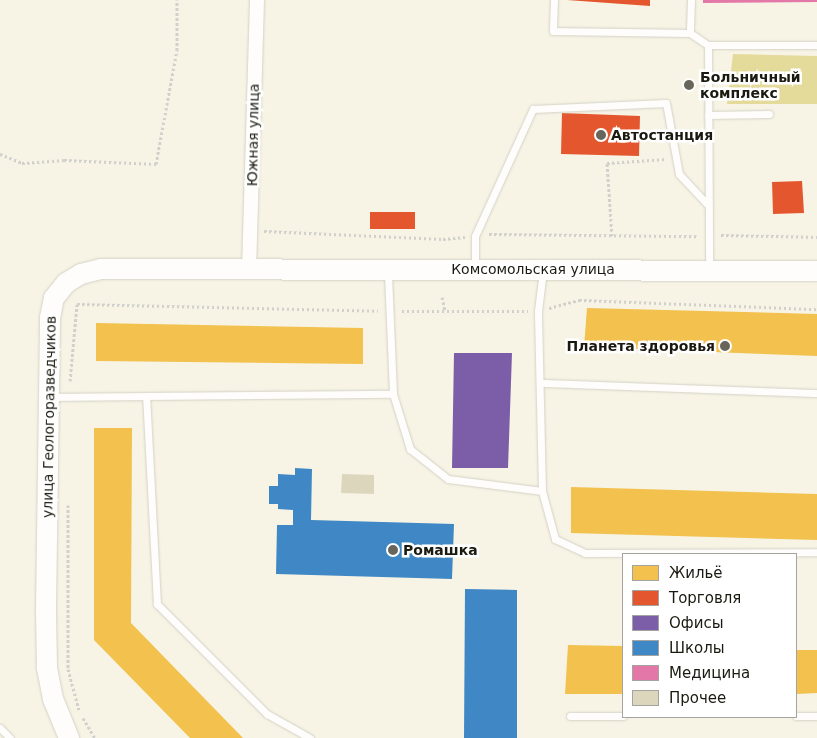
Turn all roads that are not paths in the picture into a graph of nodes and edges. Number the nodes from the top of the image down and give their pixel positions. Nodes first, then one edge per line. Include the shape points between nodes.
1 (257, 0) edge
2 (554, 0) edge
3 (691, 0) edge
4 (690, 33) junction
5 (708, 45) junction
6 (817, 45) edge
7 (769, 114) dead end
8 (708, 115) junction
9 (707, 204) junction
10 (543, 268) junction
11 (476, 269) junction
12 (249, 270) junction
13 (708, 270) junction
14 (817, 271) edge
15 (388, 272) junction
16 (542, 383) junction
17 (394, 394) junction
18 (817, 394) edge
19 (146, 396) junction
20 (48, 398) junction
21 (542, 491) junction
22 (817, 552) edge
23 (701, 553) edge
24 (622, 554) edge
25 (570, 716) dead end
26 (622, 716) edge
27 (797, 716) edge
28 (817, 716) edge
29 (1, 731) edge
30 (10, 738) edge
31 (69, 738) edge
32 (310, 738) edge

1 - 12 street, Южная улица
2 - 4 lane via 553,31
3 - 4 lane
4 - 5 lane
5 - 6 lane
5 - 8 lane
7 - 8 lane
8 - 9 lane
9 - 11 lane via 679,174 666,103 533,109 475,236
9 - 13 lane
10 - 11 street, Комсомольская улица
10 - 13 street, Комсомольская улица
10 - 16 lane via 538,311
11 - 15 street, Комсомольская улица
12 - 15 street, Комсомольская улица
12 - 20 street, улица Геологоразведчиков via 101,269 81,274 66,283 54,298 50,318
13 - 14 street, Комсомольская улица
15 - 17 lane
16 - 18 lane
16 - 21 lane
17 - 19 lane
17 - 21 lane via 410,449 448,479
19 - 20 lane
19 - 32 lane via 157,604 267,714
20 - 31 street, улица Геологоразведчиков via 48,667 53,698
21 - 24 lane via 555,539 585,554
22 - 23 lane
25 - 26 lane
27 - 28 lane
29 - 30 lane

